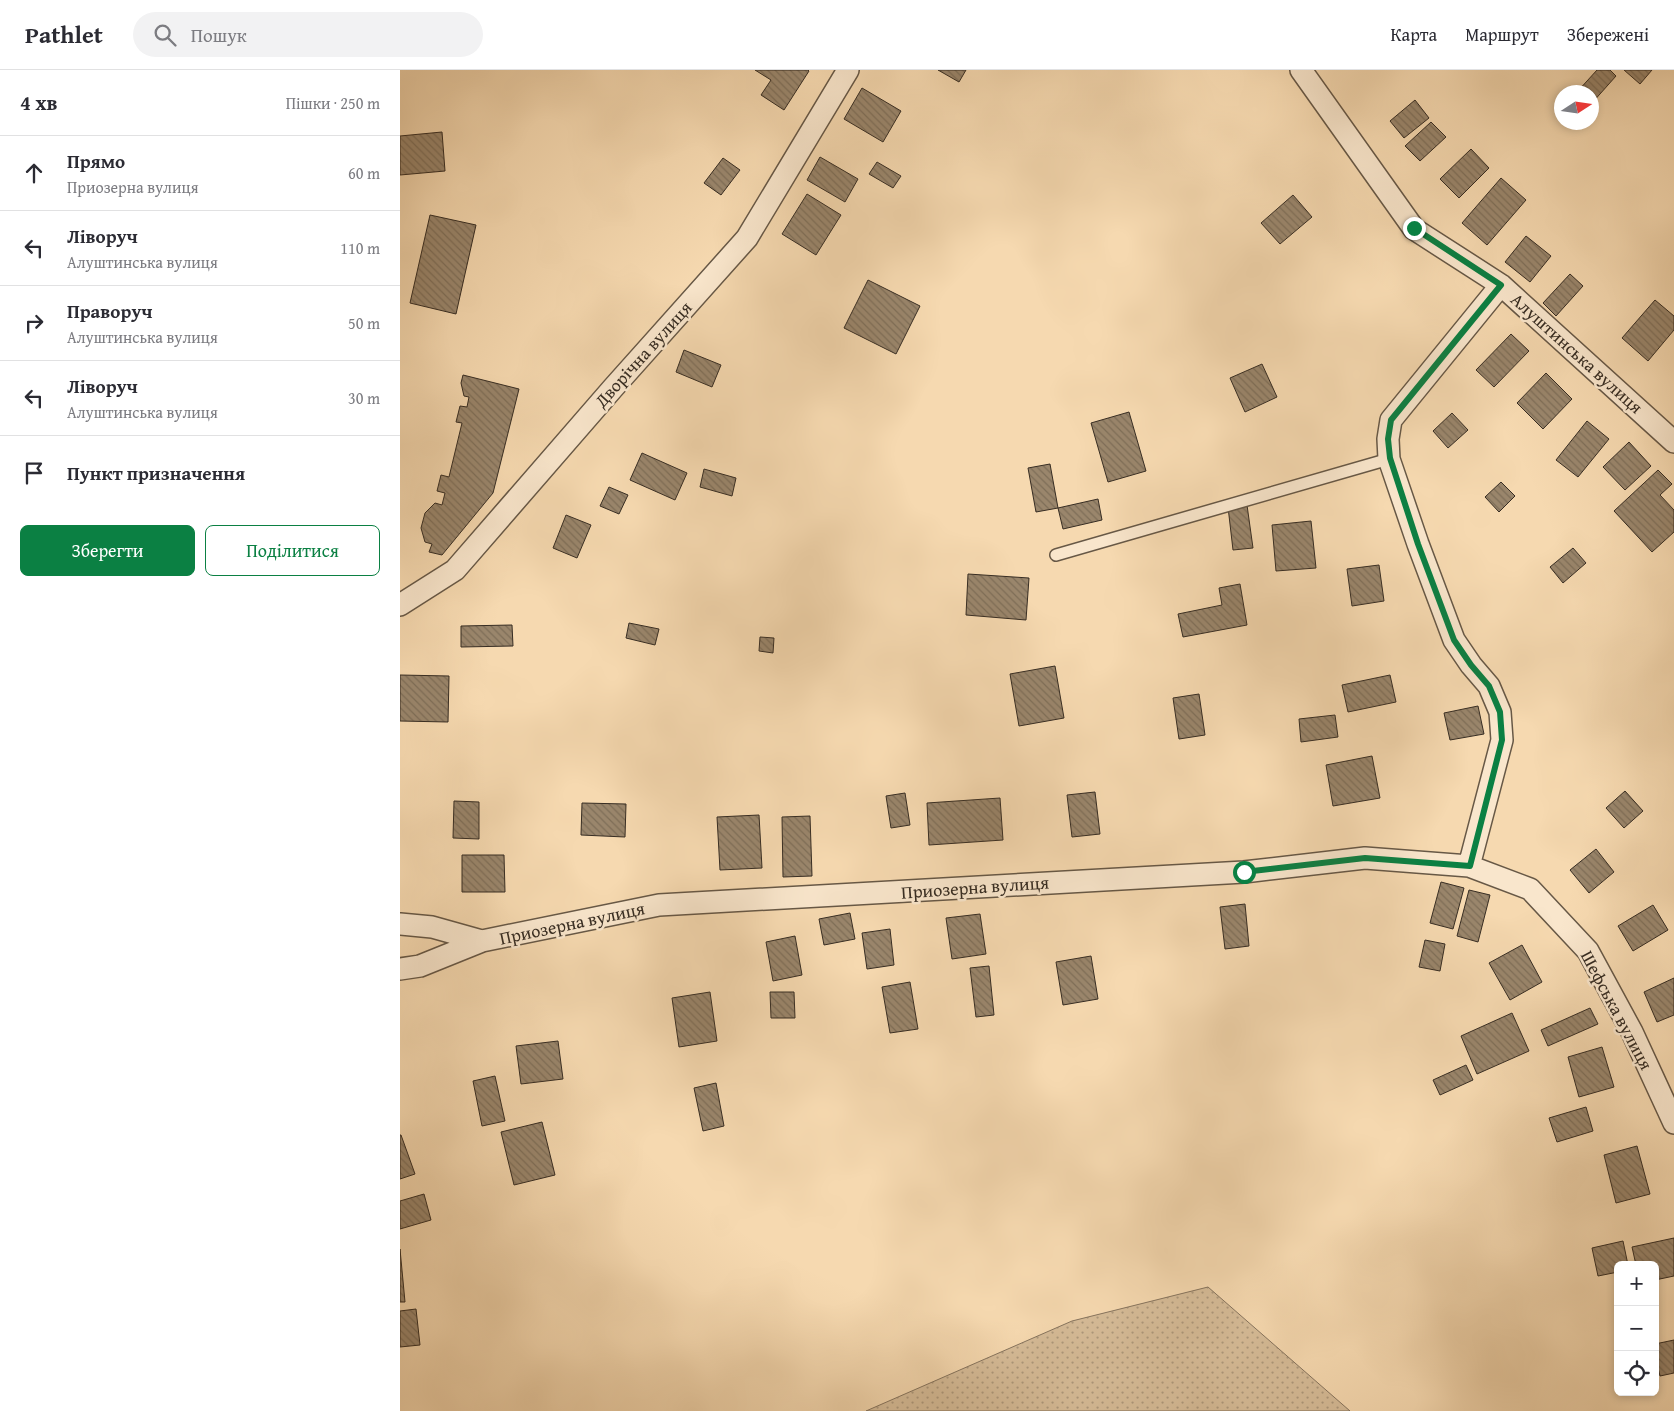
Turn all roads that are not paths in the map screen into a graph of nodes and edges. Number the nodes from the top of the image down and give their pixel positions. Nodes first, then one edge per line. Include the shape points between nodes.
1 (848, 70) edge
2 (1301, 70) edge
3 (1501, 285) junction
4 (1674, 442) edge
5 (1390, 458) junction
6 (1056, 555) dead end
7 (400, 605) edge
8 (1470, 866) junction
9 (400, 924) edge
10 (482, 942) junction
11 (400, 969) edge
12 (1673, 1119) edge

1 - 7 street, Дворічна вулиця via 747,238 455,570
2 - 3 street, Алуштинська вулиця via 1414,228
3 - 4 street, Алуштинська вулиця
3 - 5 street, Алуштинська вулиця via 1391,420
5 - 6 lane
5 - 8 street, Алуштинська вулиця via 1454,640 1489,686 1500,712 1502,740
8 - 10 street, Приозерна вулиця via 1365,858 1244,872 659,906
8 - 12 street, Шефська вулиця via 1530,888 1588,951 1632,1032
9 - 10 street via 432,927
10 - 11 street, Приозерна вулиця via 420,966

